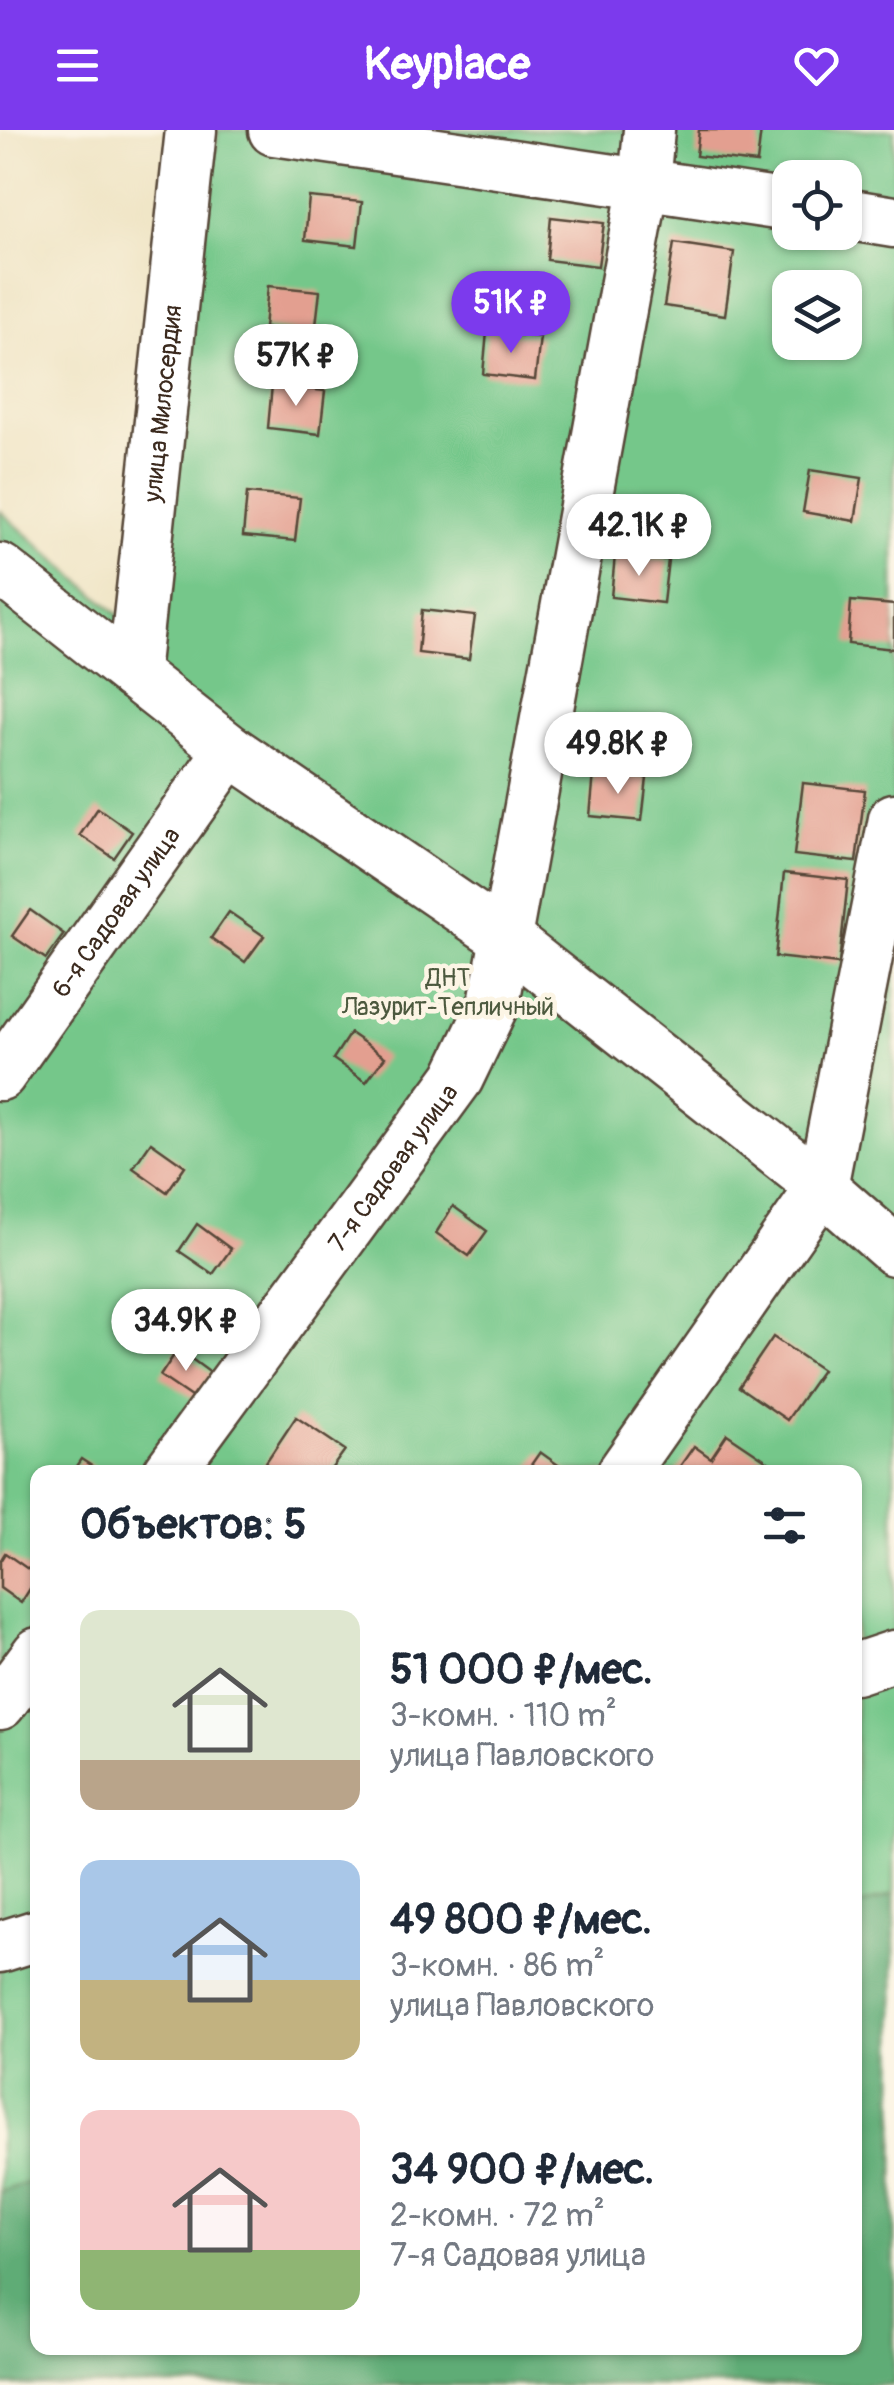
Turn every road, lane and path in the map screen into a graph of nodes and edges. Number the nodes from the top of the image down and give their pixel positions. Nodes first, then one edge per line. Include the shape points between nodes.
1 (191, 130) edge
2 (274, 130) edge
3 (650, 130) edge
4 (644, 184) junction
5 (772, 203) edge
6 (862, 217) edge
7 (894, 222) edge
8 (0, 569) edge
9 (133, 674) junction
10 (230, 750) junction
11 (894, 820) edge
12 (508, 940) junction
13 (0, 1075) edge
14 (822, 1188) junction
15 (894, 1250) edge
16 (174, 1465) edge
17 (628, 1465) edge
18 (894, 1656) edge
19 (30, 1664) edge
20 (862, 1667) edge
21 (0, 1704) edge
22 (30, 1938) edge
23 (0, 1947) edge

1 - 9 street, улица Милосердия
2 - 4 street
3 - 4 street, 7-я Садовая улица
4 - 5 street
4 - 12 street, 7-я Садовая улица
6 - 7 street
8 - 9 street
9 - 10 street
10 - 12 street
10 - 13 street, 6-я Садовая улица
11 - 14 street
12 - 14 street
12 - 16 street, 7-я Садовая улица via 494,1003 458,1078
14 - 15 street
14 - 17 street
18 - 20 street
19 - 21 street
22 - 23 street

